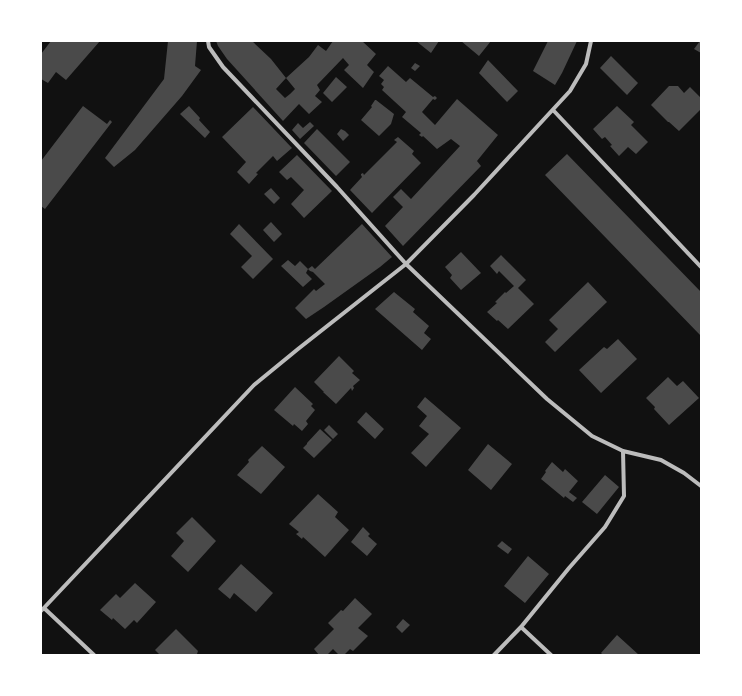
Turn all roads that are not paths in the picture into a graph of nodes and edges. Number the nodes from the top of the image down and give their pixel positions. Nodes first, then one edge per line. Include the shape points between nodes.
1 (208, 41) edge
2 (591, 41) edge
3 (553, 110) junction
4 (406, 264) junction
5 (701, 267) edge
6 (623, 451) junction
7 (701, 486) edge
8 (42, 610) edge
9 (521, 626) junction
10 (94, 655) edge
11 (494, 655) edge
12 (551, 655) edge

1 - 4 street via 209,47 223,66
2 - 3 street via 586,64 570,91
3 - 4 street
3 - 5 street
4 - 6 street via 547,399 592,436
4 - 8 street via 254,385
6 - 7 street via 661,460
6 - 9 street via 624,496 605,527
8 - 10 street
9 - 11 street
9 - 12 street

